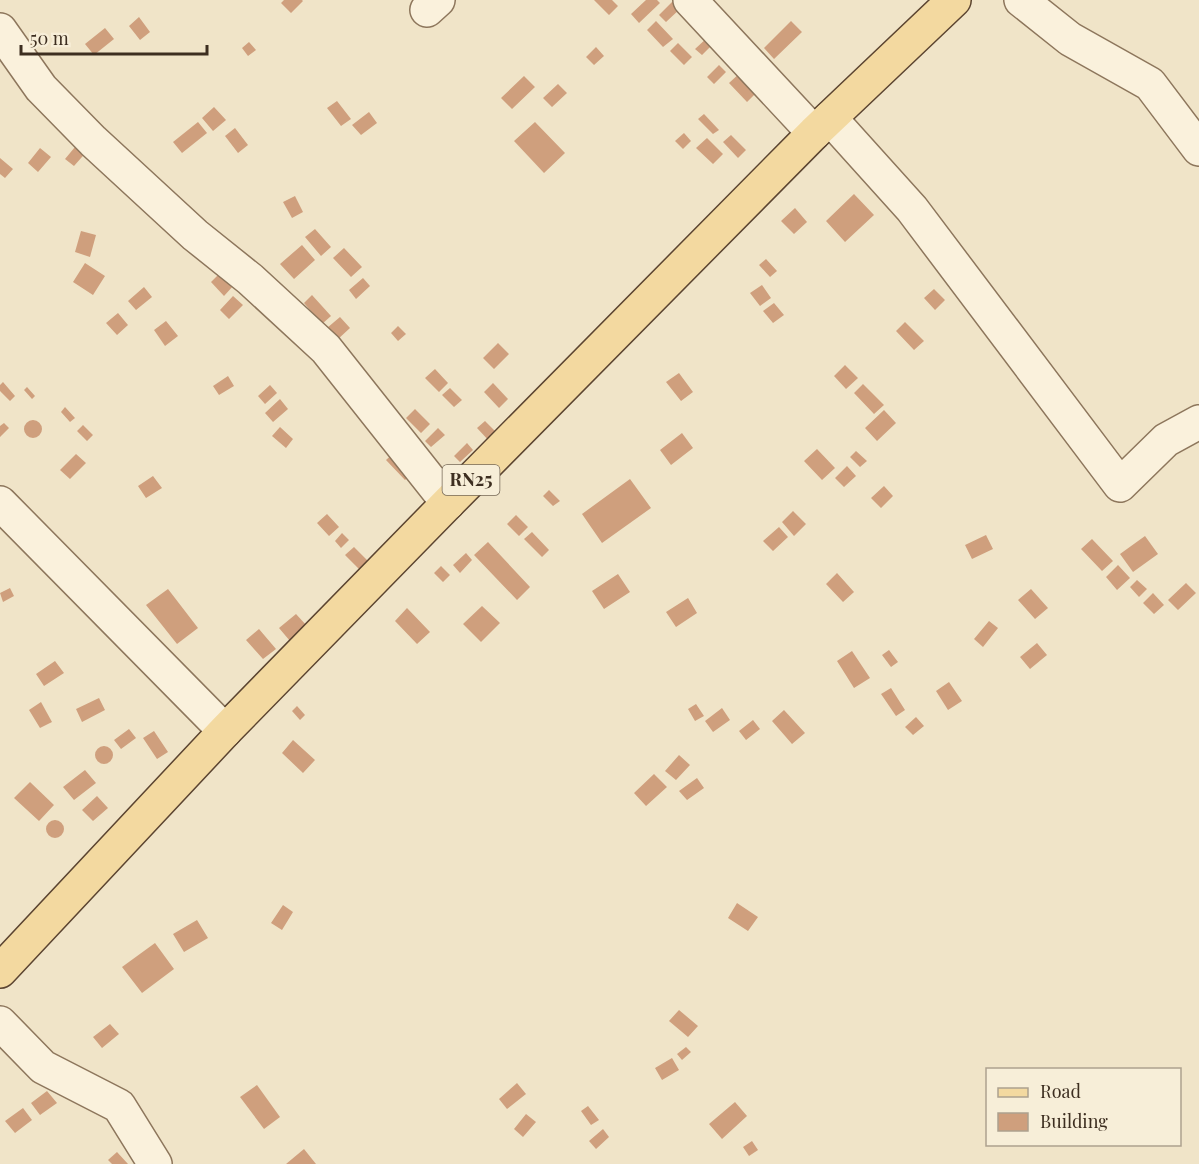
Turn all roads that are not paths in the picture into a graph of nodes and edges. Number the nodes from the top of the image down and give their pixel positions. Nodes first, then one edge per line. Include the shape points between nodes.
1 (690, 0) edge
2 (954, 0) edge
3 (1021, 0) edge
4 (0, 30) edge
5 (822, 125) junction
6 (1199, 149) edge
7 (1199, 422) edge
8 (0, 503) edge
9 (448, 503) junction
10 (225, 732) junction
11 (0, 970) edge
12 (0, 1023) edge
13 (156, 1164) edge

1 - 5 street
2 - 5 main road, RN25
3 - 6 street via 1070,39 1150,84
4 - 9 street via 41,88 93,141 326,349
5 - 7 street via 912,209 1120,485 1166,440
5 - 9 main road, RN25
8 - 10 street
9 - 10 main road, RN25
10 - 11 main road, RN25
12 - 13 street via 43,1067 118,1106

